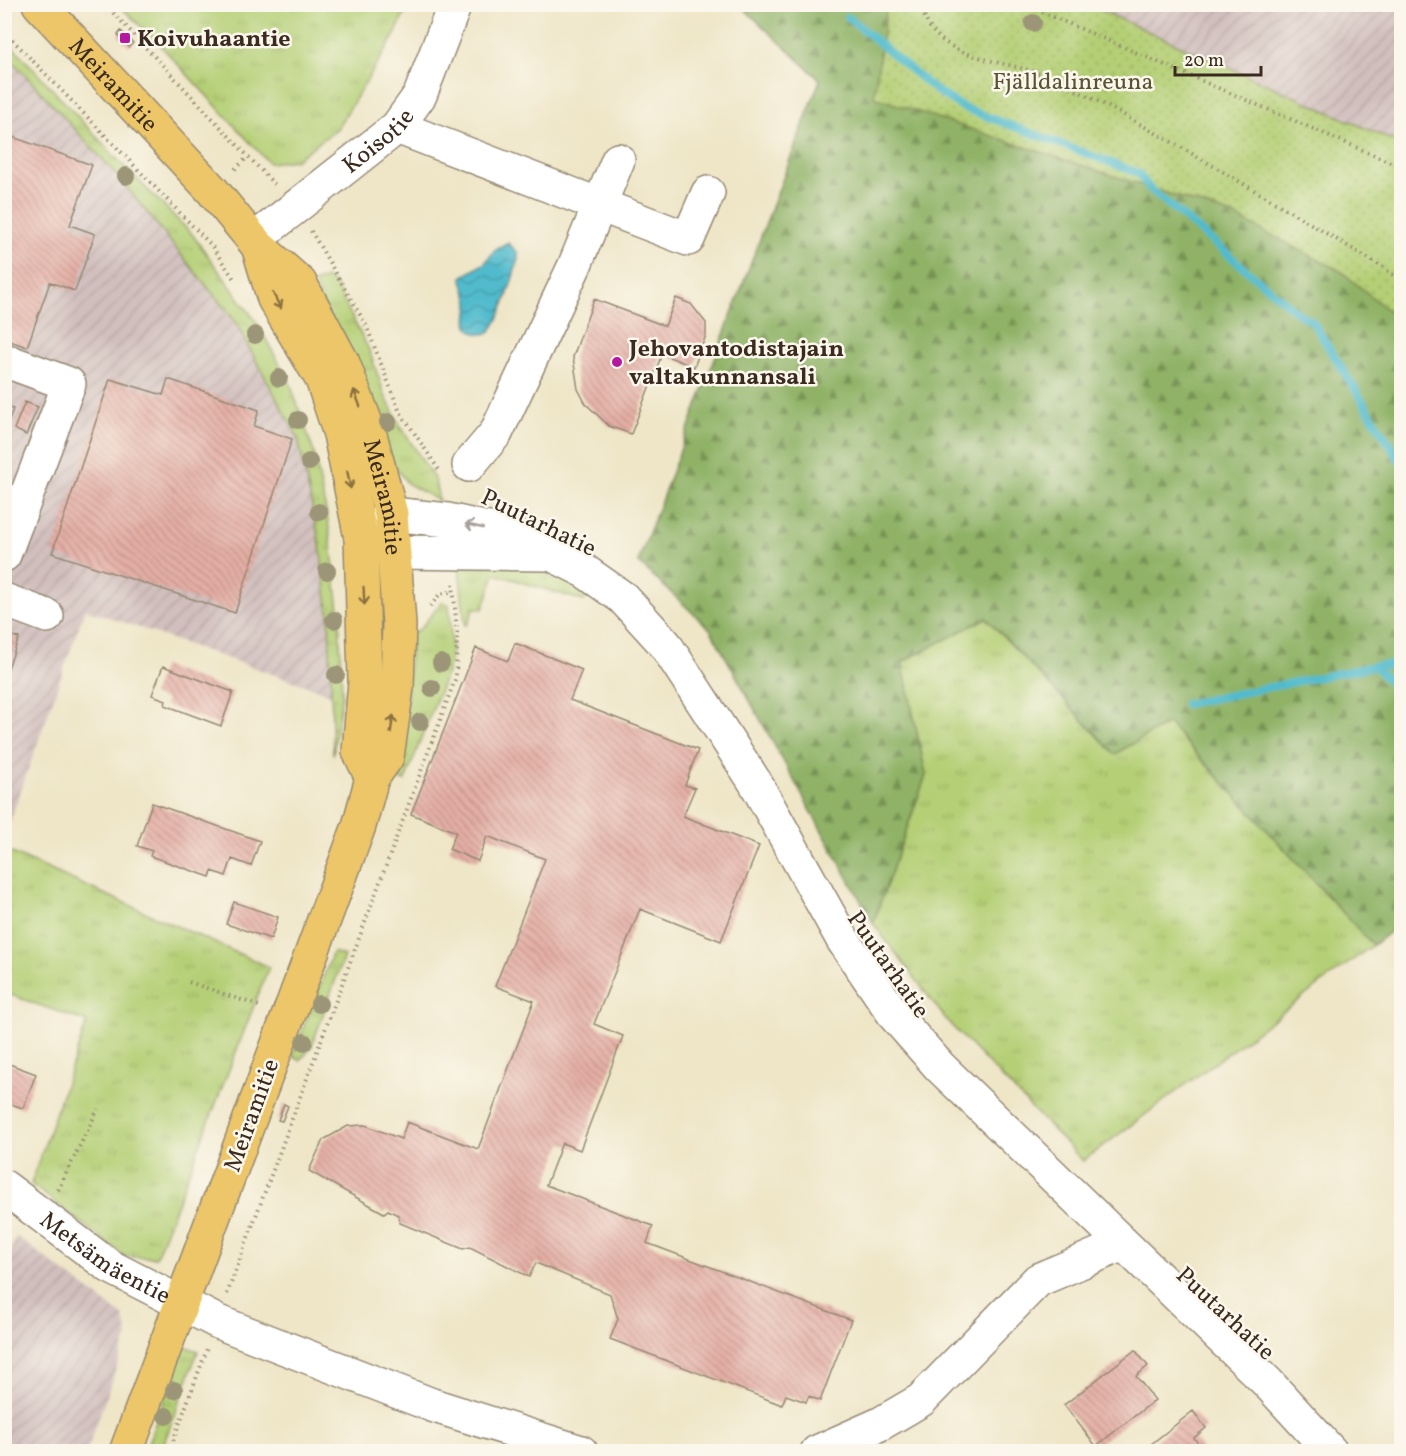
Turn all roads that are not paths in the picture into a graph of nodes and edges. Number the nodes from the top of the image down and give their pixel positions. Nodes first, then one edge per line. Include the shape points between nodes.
1 (39, 4) edge
2 (455, 4) edge
3 (397, 127) junction
4 (618, 160) dead end
5 (708, 193) dead end
6 (600, 207) junction
7 (256, 243) junction
8 (4, 360) edge
9 (469, 465) dead end
10 (391, 514) junction
11 (361, 537) junction
12 (394, 552) junction
13 (547, 554) junction
14 (4, 555) edge
15 (4, 600) edge
16 (47, 616) dead end
17 (372, 778) junction
18 (4, 1187) edge
19 (1123, 1244) junction
20 (182, 1304) junction
21 (126, 1452) edge
22 (581, 1452) edge
23 (817, 1452) edge
24 (1331, 1452) edge

1 - 7 main road, Meiramitie via 212,190
2 - 3 street, Koisotie via 420,95
3 - 6 street
3 - 7 street, Koisotie
4 - 6 street
5 - 6 street via 688,239
6 - 9 street via 496,433
10 -> 7 main road, Meiramitie via 369,431 343,363 300,283
7 -> 11 main road, Meiramitie via 274,299 322,379 340,434
8 - 14 street via 69,384
10 - 11 street
10 - 12 main road, Meiramitie
13 -> 10 street, Puutarhatie via 511,534 448,520
11 - 12 street, Puutarhatie
11 -> 17 main road, Meiramitie via 365,671 359,751
12 - 13 street, Puutarhatie
17 -> 12 main road, Meiramitie via 387,757 397,688 399,624
13 - 19 street, Puutarhatie via 583,570 623,597 665,644 755,783 843,940 895,1016 940,1067
15 - 16 street
17 - 20 main road, Meiramitie via 359,826
18 - 20 street, Metsämäentie via 110,1266
19 - 23 street via 1038,1280 921,1400 880,1424
19 - 24 street, Puutarhatie via 1289,1404
20 - 21 main road, Meiramitie
20 - 22 street, Metsämäentie via 218,1322 432,1406

